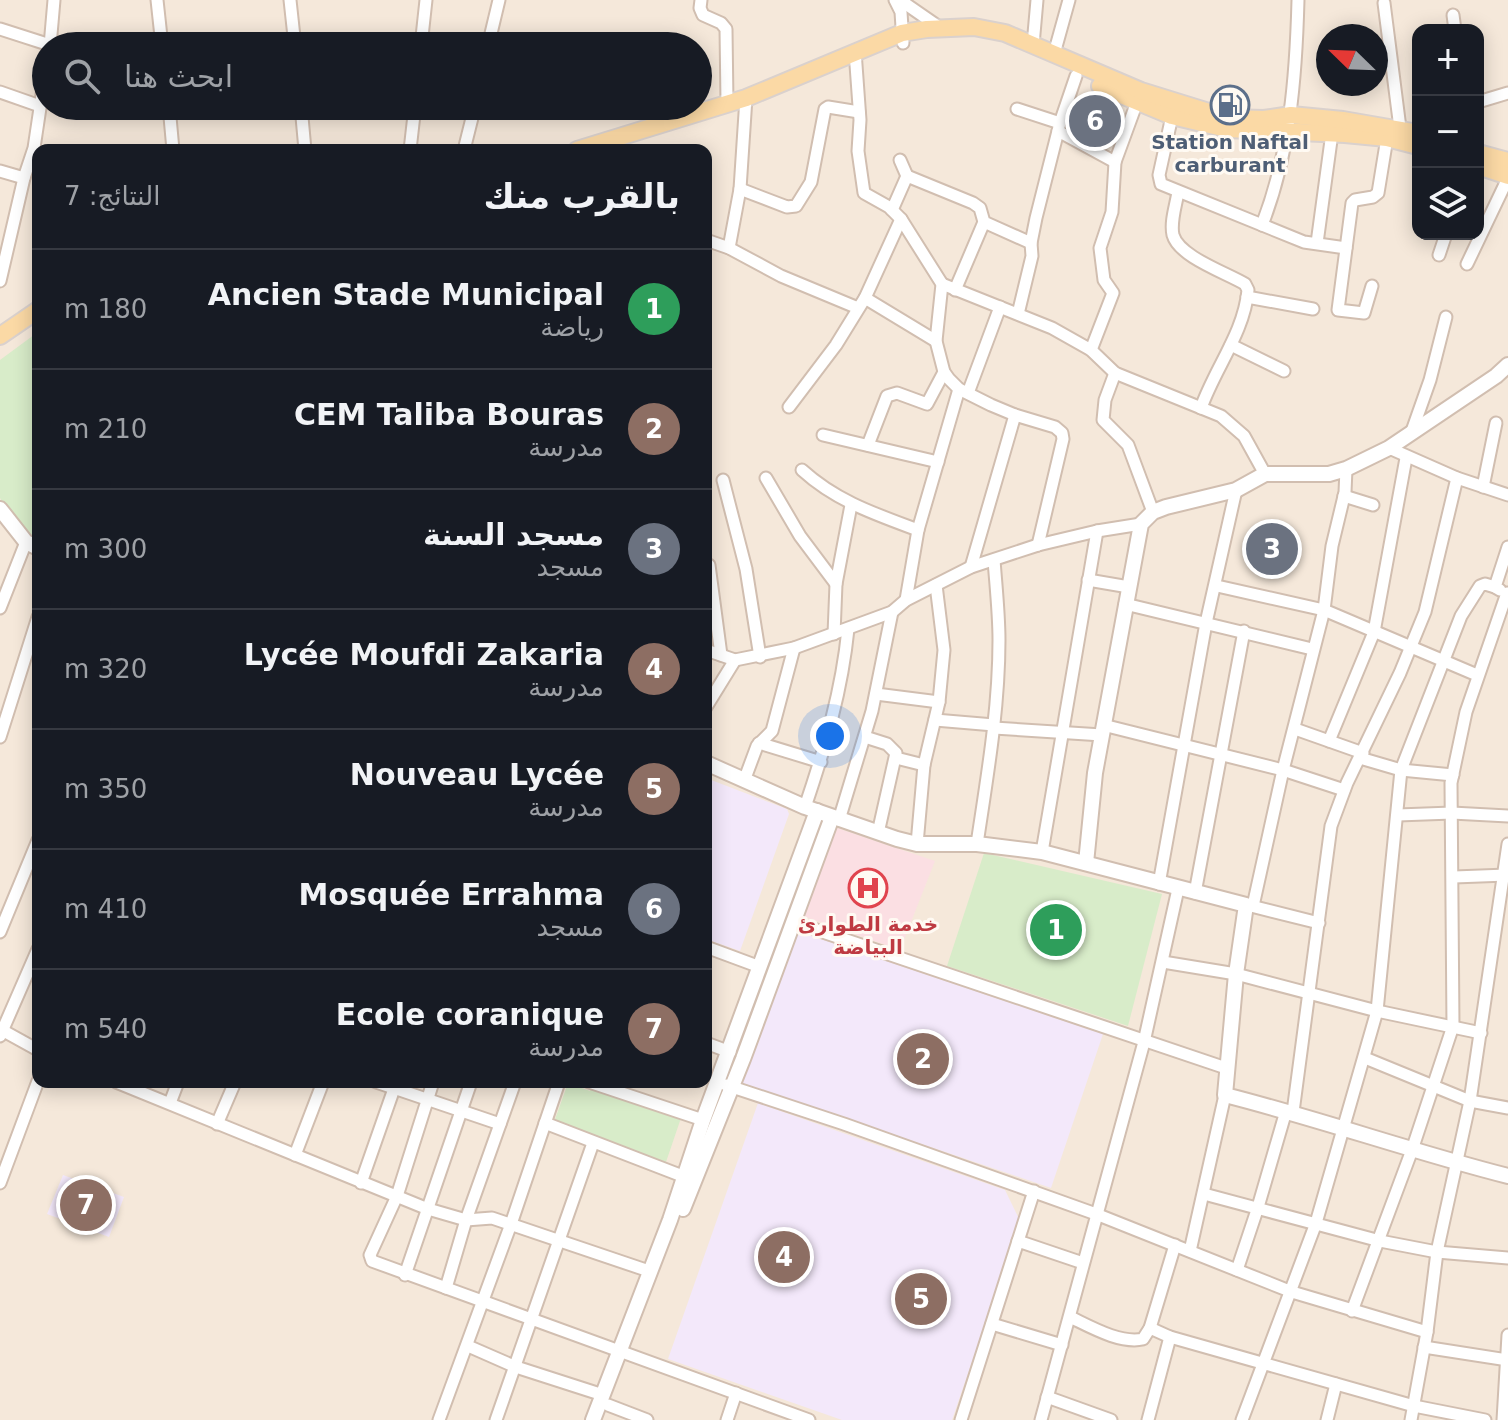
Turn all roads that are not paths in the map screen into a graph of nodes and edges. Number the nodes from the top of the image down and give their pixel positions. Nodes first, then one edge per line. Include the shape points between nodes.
1 (54, 0) edge
2 (157, 0) edge
3 (290, 0) edge
4 (426, 0) edge
5 (499, 0) edge
6 (701, 0) edge
7 (898, 0) edge
8 (1037, 0) edge
9 (1069, 0) edge
10 (1298, 0) edge
11 (1384, 3) dead end
12 (1453, 15) dead end
13 (1454, 24) edge
14 (0, 29) edge
15 (945, 31) junction
16 (51, 32) edge
17 (160, 32) edge
18 (293, 32) edge
19 (423, 32) edge
20 (491, 32) edge
21 (903, 38) junction
22 (32, 40) edge
23 (1033, 45) junction
24 (855, 51) junction
25 (1054, 54) junction
26 (1076, 76) junction
27 (0, 92) edge
28 (1508, 93) edge
29 (746, 98) junction
30 (1484, 100) edge
31 (1137, 102) junction
32 (32, 103) edge
33 (727, 103) junction
34 (712, 108) edge
35 (1017, 109) dead end
36 (859, 112) junction
37 (1172, 116) junction
38 (39, 120) edge
39 (170, 120) edge
40 (302, 120) edge
41 (413, 120) edge
42 (472, 120) edge
43 (673, 120) edge
44 (1289, 123) junction
45 (1059, 127) junction
46 (1332, 133) junction
47 (1394, 133) junction
48 (1412, 133) edge
49 (1412, 143) edge
50 (36, 144) edge
51 (172, 144) edge
52 (304, 144) edge
53 (411, 144) edge
54 (466, 144) edge
55 (596, 144) edge
56 (1484, 155) edge
57 (32, 159) edge
58 (900, 160) dead end
59 (1508, 161) edge
60 (1115, 162) junction
61 (1483, 168) edge
62 (0, 171) edge
63 (907, 176) junction
64 (1508, 177) edge
65 (24, 178) junction
66 (740, 189) junction
67 (1178, 192) junction
68 (892, 210) junction
69 (901, 219) junction
70 (984, 222) junction
71 (1262, 225) junction
72 (5, 238) edge
73 (1444, 240) edge
74 (712, 242) edge
75 (1031, 243) junction
76 (1317, 243) junction
77 (729, 248) junction
78 (1346, 248) junction
79 (1439, 255) dead end
80 (1467, 264) dead end
81 (0, 281) edge
82 (942, 284) junction
83 (1372, 286) dead end
84 (955, 290) junction
85 (1247, 297) junction
86 (861, 303) junction
87 (1000, 307) junction
88 (1313, 309) dead end
89 (32, 314) edge
90 (1018, 314) junction
91 (1446, 317) dead end
92 (32, 324) edge
93 (0, 336) edge
94 (936, 341) junction
95 (0, 345) edge
96 (1231, 345) junction
97 (1091, 350) junction
98 (1508, 365) edge
99 (1284, 371) dead end
100 (944, 372) junction
101 (1115, 373) junction
102 (963, 391) junction
103 (789, 407) dead end
104 (1201, 408) junction
105 (1015, 415) junction
106 (1496, 423) dead end
107 (1412, 431) junction
108 (823, 435) dead end
109 (868, 445) junction
110 (1389, 448) junction
111 (1406, 458) junction
112 (938, 462) junction
113 (1346, 469) junction
114 (802, 470) dead end
115 (1265, 474) junction
116 (766, 478) dead end
117 (1457, 478) junction
118 (723, 480) dead end
119 (1483, 487) junction
120 (1236, 490) junction
121 (1508, 495) edge
122 (1344, 496) junction
123 (851, 505) junction
124 (1373, 505) dead end
125 (0, 509) edge
126 (1153, 512) junction
127 (1141, 524) junction
128 (918, 530) junction
129 (1097, 531) junction
130 (32, 545) edge
131 (1038, 545) junction
132 (1508, 547) edge
133 (994, 560) junction
134 (971, 567) junction
135 (1088, 580) junction
136 (836, 584) junction
137 (936, 585) junction
138 (1217, 586) junction
139 (1129, 587) junction
140 (1495, 587) junction
141 (712, 588) edge
142 (1507, 594) edge
143 (906, 600) junction
144 (1125, 604) junction
145 (0, 608) edge
146 (1324, 610) junction
147 (892, 612) junction
148 (1206, 623) junction
149 (848, 629) junction
150 (1244, 631) junction
151 (1374, 632) junction
152 (834, 634) junction
153 (32, 636) edge
154 (794, 648) junction
155 (1312, 649) junction
156 (1411, 649) junction
157 (712, 652) edge
158 (721, 655) junction
159 (760, 657) junction
160 (735, 660) junction
161 (1442, 662) junction
162 (1477, 675) junction
163 (876, 694) junction
164 (712, 697) edge
165 (939, 702) junction
166 (935, 720) junction
167 (994, 726) junction
168 (1295, 729) junction
169 (1103, 730) junction
170 (1061, 731) junction
171 (0, 737) edge
172 (865, 737) junction
173 (1329, 741) junction
174 (759, 743) junction
175 (1184, 745) junction
176 (1221, 755) junction
177 (1362, 756) junction
178 (896, 758) junction
179 (821, 762) junction
180 (924, 765) junction
181 (712, 766) edge
182 (1283, 770) junction
183 (1401, 770) junction
184 (1453, 775) junction
185 (744, 781) junction
186 (1344, 790) junction
187 (811, 809) junction
188 (1452, 813) junction
189 (1398, 815) junction
190 (1508, 816) edge
191 (836, 818) junction
192 (878, 833) junction
193 (917, 844) junction
194 (977, 844) junction
195 (1508, 844) edge
196 (1042, 852) junction
197 (32, 855) edge
198 (1086, 863) junction
199 (1506, 875) edge
200 (1454, 877) junction
201 (1159, 884) junction
202 (1178, 889) junction
203 (1195, 893) junction
204 (1250, 906) junction
205 (793, 922) junction
206 (1319, 923) junction
207 (0, 932) edge
208 (1494, 934) junction
209 (1508, 937) edge
210 (712, 949) edge
211 (32, 962) edge
212 (1163, 962) junction
213 (760, 967) junction
214 (1236, 974) junction
215 (1309, 994) junction
216 (1377, 1011) junction
217 (1453, 1026) junction
218 (1, 1032) edge
219 (1481, 1033) junction
220 (1144, 1042) junction
221 (712, 1045) edge
222 (32, 1047) edge
223 (730, 1052) junction
224 (1365, 1058) junction
225 (1226, 1068) junction
226 (725, 1085) junction
227 (1433, 1087) junction
228 (35, 1088) edge
229 (131, 1088) edge
230 (176, 1088) edge
231 (232, 1088) edge
232 (321, 1088) edge
233 (394, 1088) edge
234 (399, 1088) edge
235 (432, 1088) edge
236 (469, 1088) edge
237 (513, 1088) edge
238 (557, 1088) edge
239 (607, 1088) edge
240 (1225, 1095) junction
241 (1470, 1101) junction
242 (428, 1102) junction
243 (170, 1103) junction
244 (1508, 1108) edge
245 (462, 1112) junction
246 (1290, 1112) junction
247 (703, 1120) junction
248 (545, 1123) junction
249 (217, 1124) junction
250 (500, 1124) junction
251 (1345, 1128) junction
252 (593, 1143) junction
253 (1412, 1150) junction
254 (295, 1155) junction
255 (1455, 1163) junction
256 (1508, 1176) edge
257 (685, 1177) junction
258 (0, 1183) edge
259 (361, 1183) junction
260 (1034, 1191) junction
261 (1204, 1194) junction
262 (397, 1196) junction
263 (1258, 1207) junction
264 (428, 1209) junction
265 (1096, 1214) junction
266 (466, 1220) junction
267 (1316, 1223) junction
268 (511, 1224) junction
269 (560, 1240) junction
270 (1018, 1241) junction
271 (1380, 1241) junction
272 (1175, 1245) junction
273 (1190, 1251) junction
274 (1437, 1252) junction
275 (1508, 1258) edge
276 (1083, 1263) junction
277 (1237, 1270) junction
278 (649, 1271) junction
279 (405, 1275) junction
280 (446, 1288) junction
281 (1292, 1292) junction
282 (483, 1303) junction
283 (1352, 1311) junction
284 (1070, 1317) junction
285 (533, 1320) junction
286 (992, 1324) junction
287 (1150, 1328) junction
288 (1427, 1332) junction
289 (1508, 1335) edge
290 (1170, 1337) junction
291 (1062, 1345) junction
292 (468, 1346) junction
293 (1424, 1347) junction
294 (623, 1353) junction
295 (1508, 1360) edge
296 (1263, 1363) junction
297 (516, 1367) junction
298 (1336, 1384) junction
299 (736, 1393) junction
300 (1047, 1397) junction
301 (605, 1400) junction
302 (1414, 1406) junction
303 (439, 1420) edge
304 (496, 1420) edge
305 (593, 1420) edge
306 (602, 1420) edge
307 (647, 1420) edge
308 (727, 1420) edge
309 (809, 1420) edge
310 (961, 1420) edge
311 (1041, 1420) edge
312 (1111, 1420) edge
313 (1148, 1420) edge
314 (1242, 1420) edge
315 (1327, 1420) edge
316 (1411, 1420) edge
317 (1485, 1420) edge
318 (1503, 1420) edge

1 - 16 street
2 - 17 street
3 - 18 street
4 - 19 street
5 - 20 street
6 - 33 street via 703,15 727,32
7 - 15 street
7 - 21 street
8 - 23 street
9 - 25 street
10 - 44 street
11 - 47 street
12 - 13 street
14 - 22 street
15 - 21 main road
15 - 23 main road via 988,29
15 - 26 main road via 990,37
21 - 24 main road
23 - 25 main road
24 - 29 main road
24 - 36 street
25 - 44 main road via 1141,91 1228,118
26 - 31 main road
26 - 45 street
27 - 32 street
28 - 30 street
29 - 33 main road
29 - 66 street
31 - 37 main road
31 - 60 street
33 - 34 main road
35 - 45 street
36 - 66 street via 825,109 811,182 796,206
36 - 68 street via 864,193
37 - 44 main road via 1227,129
37 - 67 street via 1159,175 1161,184
38 - 50 street
39 - 51 street
40 - 52 street
41 - 53 street
42 - 54 street
43 - 55 main road
44 - 46 main road
44 - 47 main road
44 - 71 street via 1277,187
45 - 60 street
45 - 75 street
46 - 47 main road
46 - 76 street
47 - 48 main road
47 - 49 main road
47 - 78 street via 1376,196 1353,201
56 - 59 main road
57 - 65 street
58 - 63 street
60 - 97 street via 1112,212 1100,253 1104,280 1113,293
61 - 64 main road
62 - 65 street
63 - 68 street
63 - 70 street via 973,203
64 - 80 street
65 - 72 street
66 - 77 street
67 - 71 street
67 - 85 street via 1175,240 1204,263 1245,284
68 - 69 street
69 - 82 street
69 - 86 street
70 - 75 street
70 - 84 street
71 - 76 street
72 - 81 street
73 - 79 street
74 - 77 street
75 - 90 street
76 - 78 street
77 - 86 street via 781,276
78 - 83 street via 1338,310 1364,313
82 - 84 street
82 - 94 street
84 - 87 street
85 - 88 street
85 - 96 street
86 - 94 street
86 - 103 street
87 - 90 street
87 - 102 street
89 - 93 main road
90 - 97 street
91 - 107 street
92 - 95 main road
94 - 100 street
96 - 99 street
96 - 104 street
97 - 101 street
98 - 107 street
100 - 102 street
100 - 109 street via 927,404 897,393 887,396
101 - 104 street
101 - 126 street via 1103,420 1128,445
102 - 105 street
102 - 112 street
104 - 115 street via 1238,428
105 - 131 street via 1062,433
105 - 134 street
106 - 119 street
107 - 110 street
108 - 109 street
109 - 112 street
110 - 111 street
110 - 113 street
111 - 117 street
111 - 151 street
112 - 128 street
113 - 115 street
113 - 122 street
114 - 123 street
115 - 120 street
116 - 136 street
117 - 119 street
117 - 156 street
118 - 159 street via 746,569
119 - 121 street
120 - 126 street
120 - 138 street
122 - 124 street
122 - 146 street
123 - 128 street
123 - 136 street
125 - 130 street
126 - 127 street
127 - 129 street
127 - 139 street
128 - 143 street
129 - 131 street
129 - 135 street
130 - 145 street
131 - 133 street
132 - 140 street
133 - 134 street
133 - 167 street via 999,639
134 - 137 street
135 - 139 street
135 - 170 street
136 - 152 street
137 - 143 street
137 - 165 street via 944,650
138 - 146 street
138 - 148 street
139 - 144 street
140 - 142 street
140 - 161 street via 1483,584 1471,598
141 - 158 street
142 - 162 street
143 - 147 street
144 - 148 street
144 - 169 street
146 - 151 street
146 - 155 street
147 - 149 street
147 - 163 street
148 - 150 street
148 - 175 street
149 - 152 street
149 - 179 street via 844,669
150 - 155 street
150 - 176 street
151 - 156 street
151 - 173 street
152 - 154 street
153 - 171 street
154 - 159 street
154 - 174 street via 772,731
155 - 168 street
156 - 161 street
156 - 177 street
157 - 158 street
158 - 160 street
159 - 160 street
160 - 164 street
161 - 162 street
161 - 183 street
162 - 184 street
163 - 165 street
163 - 172 street
165 - 166 street
166 - 167 street
166 - 180 street
167 - 170 street
167 - 194 street
168 - 173 street
168 - 182 street
169 - 170 street
169 - 175 street
169 - 198 street
170 - 196 street
172 - 178 street via 896,750
172 - 191 street
173 - 177 street
174 - 179 street
174 - 185 street
175 - 176 street
175 - 201 street
176 - 182 street
176 - 203 street
177 - 183 street
177 - 186 street
178 - 180 street
178 - 192 street
179 - 187 street
180 - 193 street
181 - 185 street
182 - 186 street
182 - 204 street
183 - 184 street
183 - 189 street
184 - 188 street
185 - 187 street
186 - 206 street via 1331,826
187 - 191 street
187 - 213 street
188 - 189 street
188 - 190 street
188 - 200 street
189 - 216 street
191 - 192 street
191 - 205 street
192 - 193 street
193 - 194 street
194 - 196 street
195 - 199 street
196 - 198 street
197 - 207 street
198 - 201 street
199 - 200 street
199 - 208 street
200 - 217 street
201 - 202 street
202 - 203 street
202 - 212 street
203 - 204 street
204 - 206 street
204 - 214 street
205 - 220 street
205 - 226 street
206 - 215 street
208 - 209 street
208 - 219 street
210 - 213 street
211 - 218 street
212 - 214 street
212 - 220 street
213 - 223 street
214 - 215 street
214 - 225 street
215 - 216 street
215 - 246 street
216 - 217 street
216 - 224 street
217 - 219 street
217 - 227 street
218 - 222 street
219 - 241 street
220 - 225 street
220 - 265 street
221 - 223 street
223 - 226 street
224 - 227 street
224 - 251 street
225 - 240 street
226 - 247 street
226 - 260 street
226 - 294 street
227 - 241 street
227 - 253 street
228 - 258 street
229 - 243 street
230 - 243 street
231 - 249 street
232 - 254 street
233 - 259 street
234 - 242 street
235 - 242 street
236 - 245 street
237 - 250 street
238 - 248 street
239 - 247 street
240 - 246 street
240 - 261 street
241 - 244 street
241 - 255 street
242 - 245 street
242 - 262 street
243 - 249 street
245 - 250 street
245 - 264 street
246 - 251 street
246 - 263 street
247 - 257 street
248 - 252 street
248 - 268 street
249 - 254 street
250 - 266 street
251 - 253 street
251 - 267 street
252 - 257 street
252 - 269 street
253 - 255 street
253 - 271 street
254 - 259 street
255 - 256 street
255 - 274 street
257 - 278 street
259 - 262 street
260 - 265 street
260 - 270 street
261 - 263 street
261 - 273 street
262 - 264 street
262 - 279 street via 370,1258
263 - 267 street
263 - 277 street
264 - 266 street
264 - 279 street
265 - 272 street
265 - 276 street
266 - 268 street via 492,1218
266 - 280 street
267 - 271 street
267 - 281 street
268 - 269 street
268 - 282 street
269 - 278 street
269 - 285 street
270 - 276 street
270 - 286 street
271 - 274 street
271 - 283 street
272 - 273 street
272 - 287 street
273 - 277 street
274 - 275 street
274 - 288 street
276 - 284 street
277 - 281 street
278 - 294 street
279 - 280 street
280 - 282 street
281 - 283 street
281 - 296 street
282 - 285 street
282 - 292 street
283 - 288 street
284 - 287 street via 1134,1341 1143,1339
284 - 291 street
285 - 294 street
285 - 297 street
286 - 291 street
286 - 310 street
287 - 290 street
288 - 293 street
289 - 295 street
290 - 296 street
290 - 313 street
291 - 300 street
292 - 297 street
292 - 303 street
293 - 295 street
293 - 302 street
294 - 299 street
294 - 301 street
295 - 318 street
296 - 298 street
296 - 314 street
297 - 301 street
297 - 304 street
298 - 302 street
298 - 315 street
299 - 308 street
299 - 309 street
300 - 311 street
300 - 312 street
301 - 305 street
301 - 306 street
301 - 307 street
302 - 316 street
302 - 317 street

